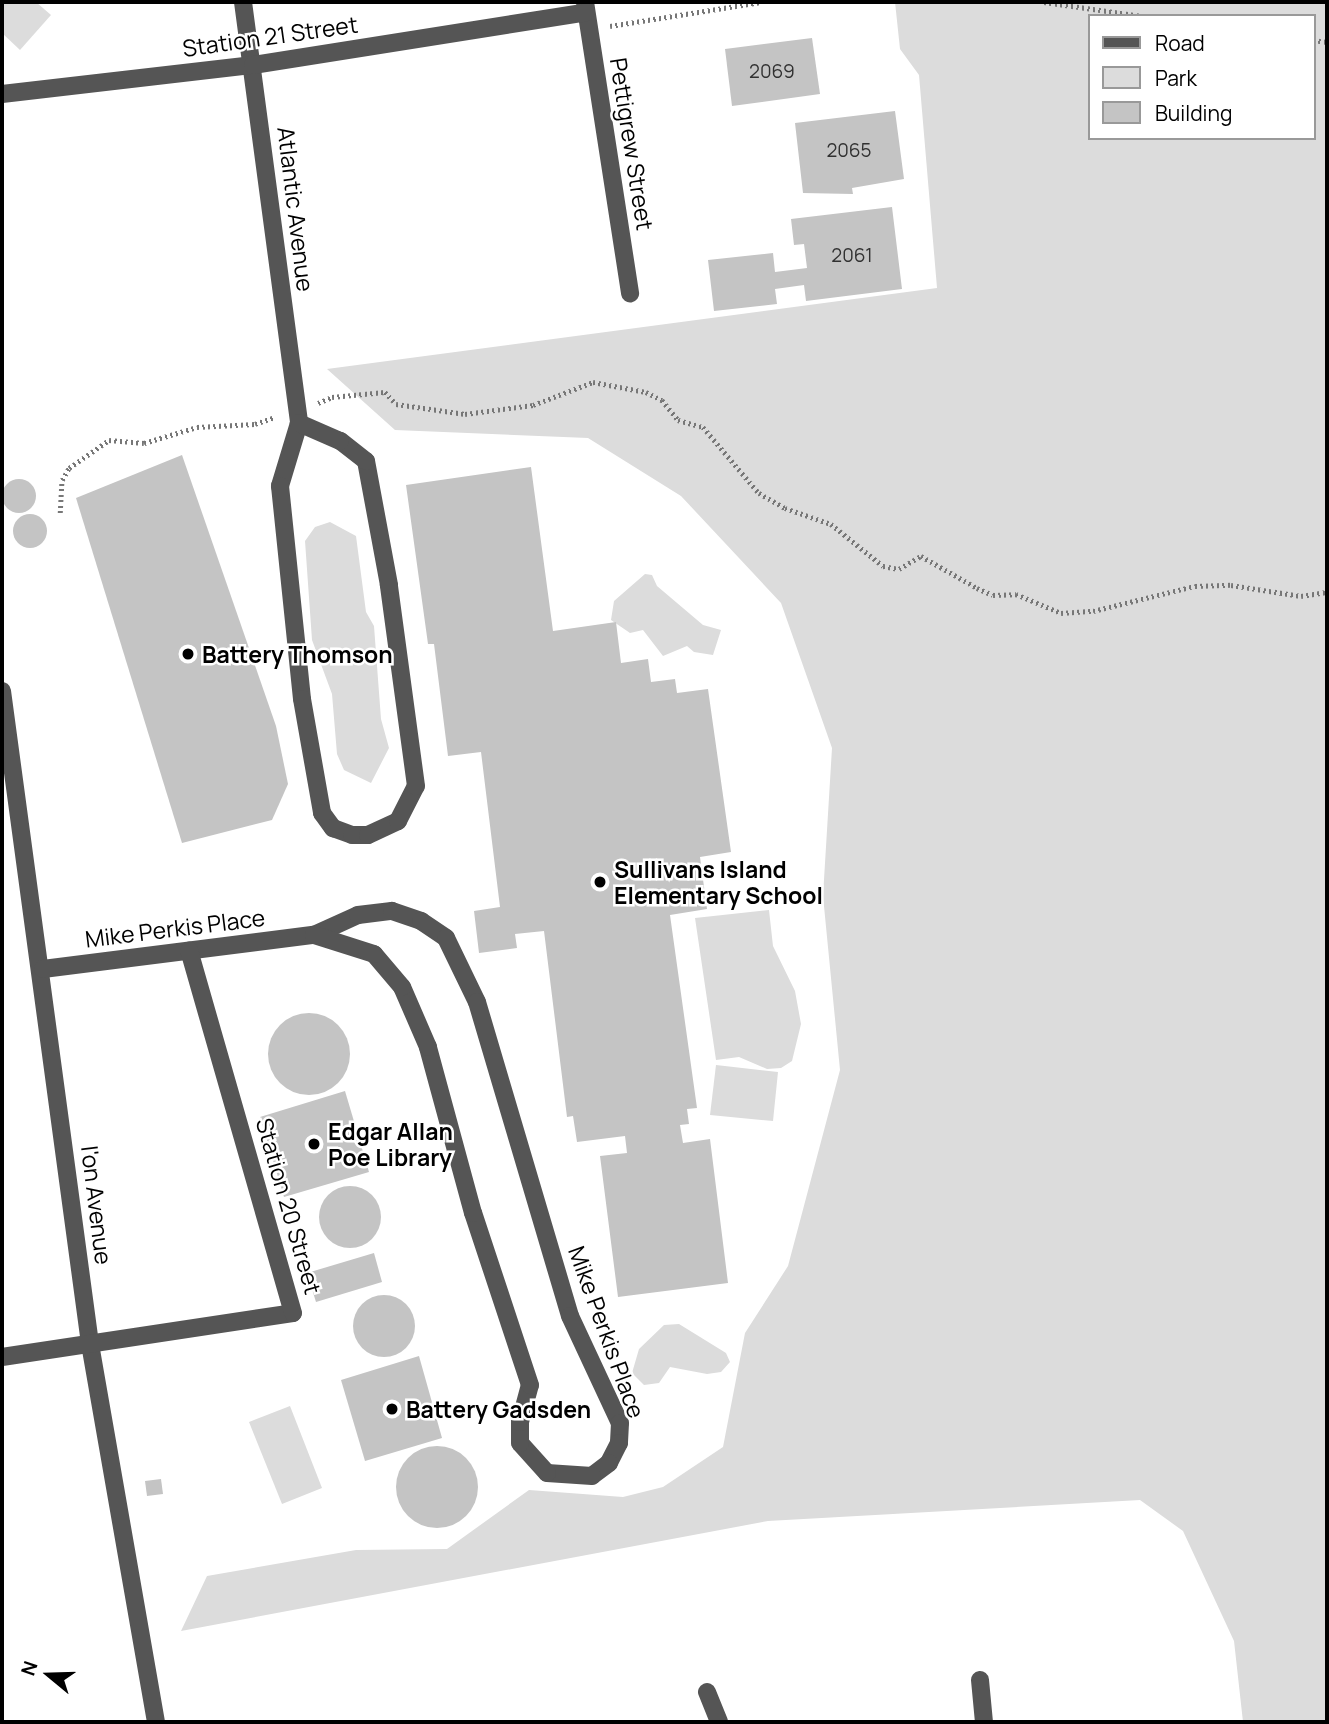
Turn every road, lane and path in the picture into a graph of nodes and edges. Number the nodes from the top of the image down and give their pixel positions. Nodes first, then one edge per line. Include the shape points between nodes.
1 (243, 2) edge
2 (761, 2) edge
3 (1044, 2) edge
4 (1128, 14) edge
5 (586, 15) edge
6 (253, 65) junction
7 (2, 94) edge
8 (630, 294) dead end
9 (317, 404) dead end
10 (277, 416) dead end
11 (299, 423) junction
12 (60, 513) dead end
13 (1327, 592) edge
14 (2, 691) edge
15 (4, 726) edge
16 (314, 935) junction
17 (189, 951) junction
18 (43, 969) junction
19 (90, 1344) junction
20 (2, 1357) edge
21 (980, 1680) dead end
22 (708, 1692) dead end
23 (156, 1722) edge
24 (719, 1722) edge
25 (984, 1722) edge

1 - 6 street, Atlantic Avenue
2 - 5 path
3 - 4 path
5 - 6 street, Station 21 Street
5 - 8 street, Pettigrew Street
6 - 7 street, Station 21 Street
6 - 11 street, Atlantic Avenue
9 - 13 path via 332,397 385,392 405,406 465,414 533,405 593,382 646,391 662,400 678,419 703,427 759,493 831,524 883,566 899,569 921,556 993,595 1016,594 1061,613 1093,611 1195,586 1231,585 1301,596
10 - 12 path via 255,424 197,427 144,443 109,440 69,468 62,480
11 - 11 street via 280,485 306,724 322,813 333,828 368,835 398,821 416,786 389,585 366,461 340,442
14 - 15 street, I'on Avenue
15 - 18 street, I'on Avenue
16 - 16 street, Mike Perkis Place via 374,954 402,987 428,1047 473,1213 530,1385 520,1422 520,1443 547,1473 592,1476 614,1453 620,1423 570,1316 464,969 446,938 421,921 392,911 358,915
16 - 17 street, Mike Perkis Place
17 - 18 street, Mike Perkis Place
17 - 19 street, Station 20 Street via 293,1313
18 - 19 street, I'on Avenue
19 - 20 street, Station 20 Street
19 - 23 street, I'on Avenue
21 - 25 street
22 - 24 street

